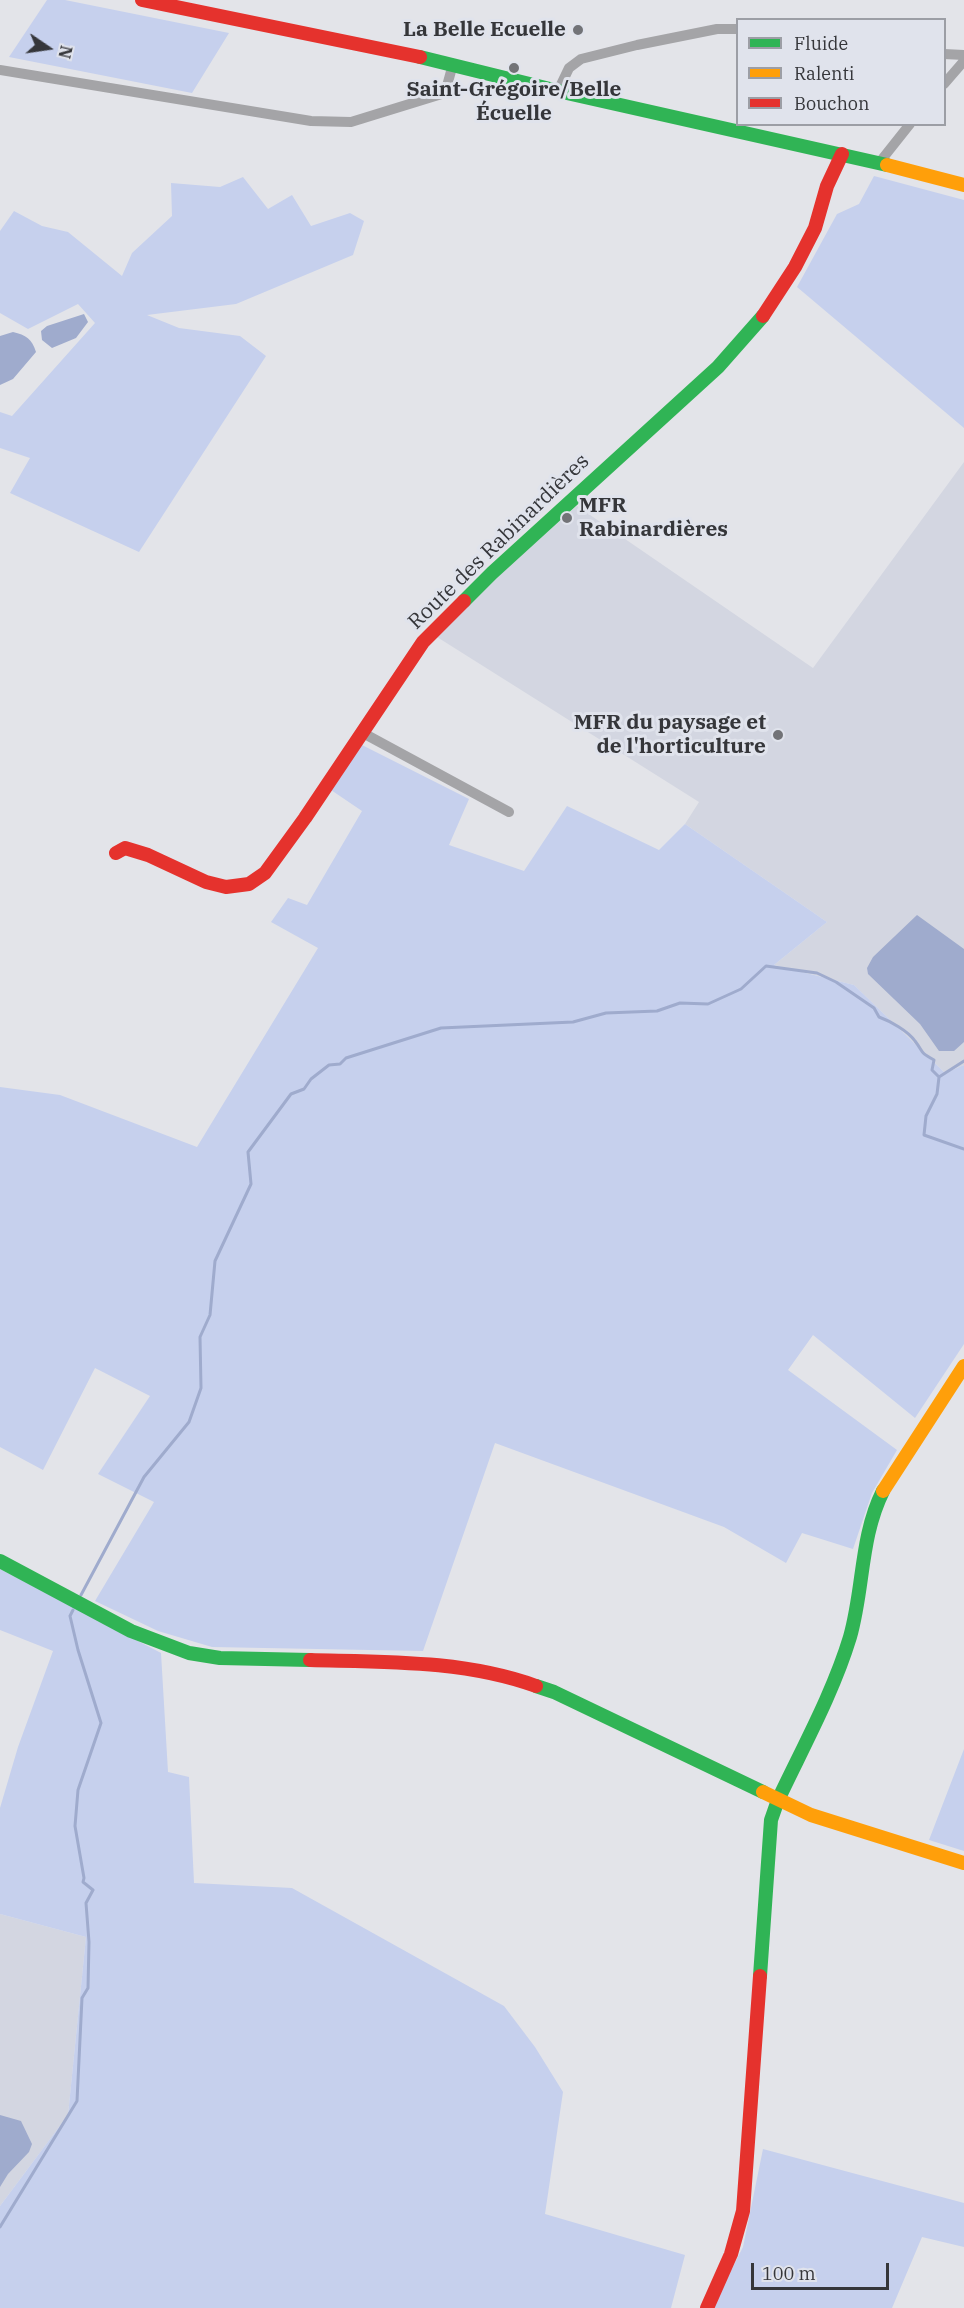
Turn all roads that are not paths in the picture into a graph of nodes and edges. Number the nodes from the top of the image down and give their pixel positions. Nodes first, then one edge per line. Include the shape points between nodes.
1 (142, 0) edge
2 (736, 29) edge
3 (946, 54) edge
4 (964, 55) edge
5 (964, 61) edge
6 (453, 64) junction
7 (0, 70) edge
8 (946, 83) edge
9 (558, 91) junction
10 (908, 126) edge
11 (842, 154) junction
12 (879, 163) junction
13 (964, 185) edge
14 (363, 733) junction
15 (509, 813) dead end
16 (116, 853) dead end
17 (964, 1366) edge
18 (0, 1561) edge
19 (778, 1800) junction
20 (964, 1863) edge
21 (707, 2308) edge

1 - 6 street
2 - 9 street via 637,45 581,59 569,68
3 - 4 street
5 - 8 street
6 - 7 street via 445,93 351,122 311,122
6 - 9 street
9 - 11 street
10 - 12 street
11 - 12 street
11 - 14 street, Route des Rabinardières via 807,244 764,315 718,367 492,573 423,642
12 - 13 street
14 - 15 street
14 - 16 street, Route des Rabinardières via 265,873 249,884 216,886 148,855 125,848
17 - 19 street via 873,1512 849,1639
18 - 19 street via 132,1631 189,1653 220,1658 407,1663 508,1676 554,1692
19 - 20 street via 855,1830
19 - 21 street via 771,1820 742,2219

